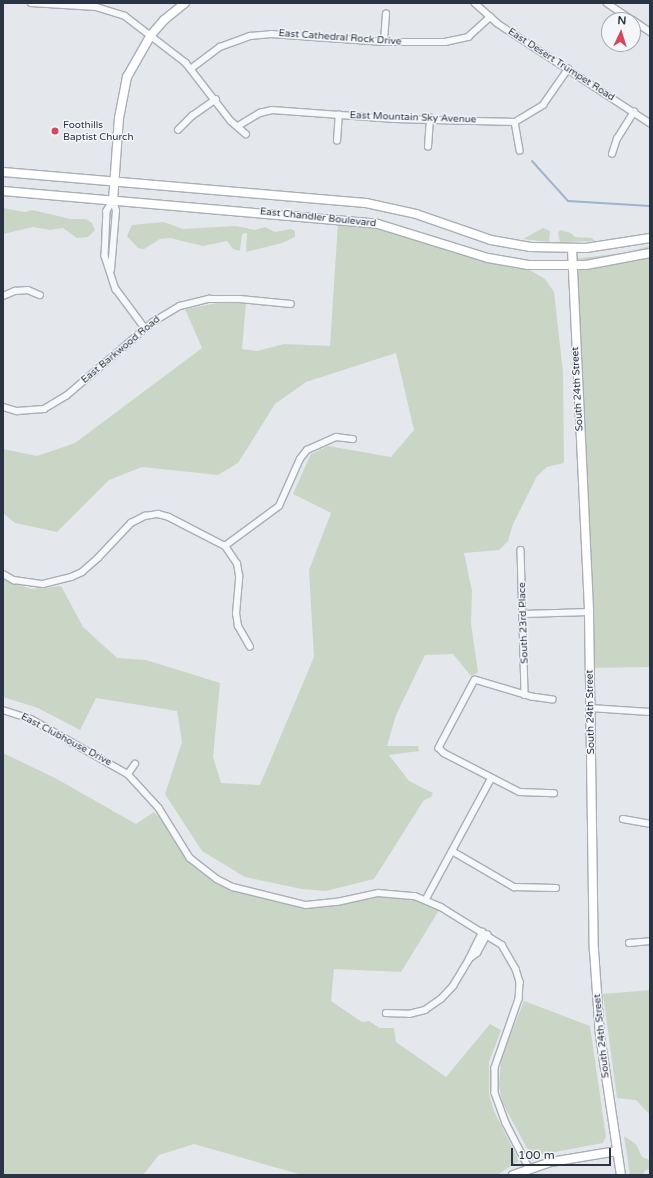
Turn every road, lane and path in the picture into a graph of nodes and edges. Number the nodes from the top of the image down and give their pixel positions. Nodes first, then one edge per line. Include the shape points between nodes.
1 (31, 3) edge
2 (185, 3) edge
3 (475, 3) edge
4 (606, 3) edge
5 (620, 12) edge
6 (386, 14) dead end
7 (490, 17) junction
8 (641, 26) edge
9 (650, 32) edge
10 (151, 35) junction
11 (384, 42) junction
12 (192, 68) junction
13 (568, 69) junction
14 (216, 99) junction
15 (634, 112) junction
16 (339, 115) junction
17 (430, 118) junction
18 (515, 122) junction
19 (650, 123) edge
20 (238, 126) junction
21 (178, 130) dead end
22 (246, 134) dead end
23 (337, 141) dead end
24 (428, 147) dead end
25 (520, 151) dead end
26 (612, 154) dead end
27 (3, 172) edge
28 (114, 182) junction
29 (3, 192) edge
30 (113, 201) junction
31 (650, 238) edge
32 (572, 249) junction
33 (650, 253) edge
34 (572, 266) junction
35 (111, 271) junction
36 (40, 295) dead end
37 (3, 296) edge
38 (291, 304) dead end
39 (145, 328) junction
40 (3, 407) edge
41 (353, 439) dead end
42 (225, 546) junction
43 (521, 550) dead end
44 (3, 574) edge
45 (589, 612) junction
46 (524, 614) junction
47 (250, 647) dead end
48 (525, 695) junction
49 (553, 700) dead end
50 (590, 708) junction
51 (3, 710) edge
52 (650, 712) edge
53 (135, 764) dead end
54 (128, 774) junction
55 (491, 778) junction
56 (554, 794) dead end
57 (623, 819) dead end
58 (650, 824) edge
59 (452, 851) junction
60 (556, 888) dead end
61 (426, 899) junction
62 (484, 933) junction
63 (650, 941) edge
64 (629, 943) dead end
65 (386, 1013) dead end
66 (616, 1151) junction
67 (529, 1168) junction
68 (513, 1175) edge
69 (620, 1175) edge

1 - 10 street via 105,9 125,16
2 - 10 main road via 164,20
3 - 7 street, East Desert Trumpet Road
4 - 5 street
6 - 11 street
7 - 11 street, East Cathedral Rock Drive via 474,33 454,42
7 - 13 street, East Desert Trumpet Road
8 - 9 street
10 - 12 street
10 - 28 main road via 131,67 123,91
11 - 12 street, East Cathedral Rock Drive via 285,34 250,36 220,47
12 - 14 street
13 - 15 street, East Desert Trumpet Road
13 - 18 street, East Mountain Sky Avenue via 543,105 529,116
14 - 20 street via 231,121
14 - 21 street
15 - 19 street, East Desert Trumpet Road
15 - 26 street via 617,139
16 - 17 street, East Mountain Sky Avenue
16 - 20 street, East Mountain Sky Avenue via 272,110 260,113
16 - 23 street
17 - 18 street, East Mountain Sky Avenue
17 - 24 street
18 - 25 street
20 - 22 street
27 - 28 main road, East Chandler Boulevard
28 - 30 main road
28 - 32 main road, East Chandler Boulevard via 374,204 416,214 491,240 530,247
29 - 30 main road, East Chandler Boulevard
30 - 34 main road, East Chandler Boulevard via 371,223 414,233 488,258 528,265
30 - 35 street via 116,211
30 - 35 street via 108,211 105,243 105,256
31 - 32 main road, East Chandler Boulevard
32 - 34 main road, South 24th Street
33 - 34 main road, East Chandler Boulevard
34 - 45 main road, South 24th Street
35 - 39 street via 116,289
36 - 37 street via 28,290 15,291
38 - 39 street, East Barkwood Road via 240,299 198,301 169,311
39 - 40 street, East Barkwood Road via 66,396 44,409 18,411
41 - 42 street via 336,437 308,450 300,458 279,506
42 - 44 street via 169,517 158,514 145,516 131,523 92,562 71,577 43,584 14,580
42 - 47 street via 237,564 239,576 236,614 238,626
43 - 46 street, South 23rd Place
45 - 46 street
45 - 50 main road, South 24th Street
46 - 48 street, South 23rd Place
48 - 49 street
48 - 55 street via 475,680 440,748 444,753
50 - 52 street
50 - 66 main road, South 24th Street via 596,977 600,1035
51 - 54 street, East Clubhouse Drive via 31,719
53 - 54 street
54 - 61 street, East Clubhouse Drive via 159,808 190,858 203,870 233,887 306,905 337,902 378,893 400,893
55 - 56 street via 520,792
55 - 59 street
57 - 58 street
59 - 60 street via 514,888
59 - 61 street
61 - 62 street, East Clubhouse Drive
62 - 65 street via 446,995 432,1006 409,1014
62 - 67 street, East Clubhouse Drive via 508,953 520,982 519,999 495,1068 495,1092 506,1123
63 - 64 street
66 - 67 main road
66 - 69 main road, South 24th Street
67 - 68 main road

